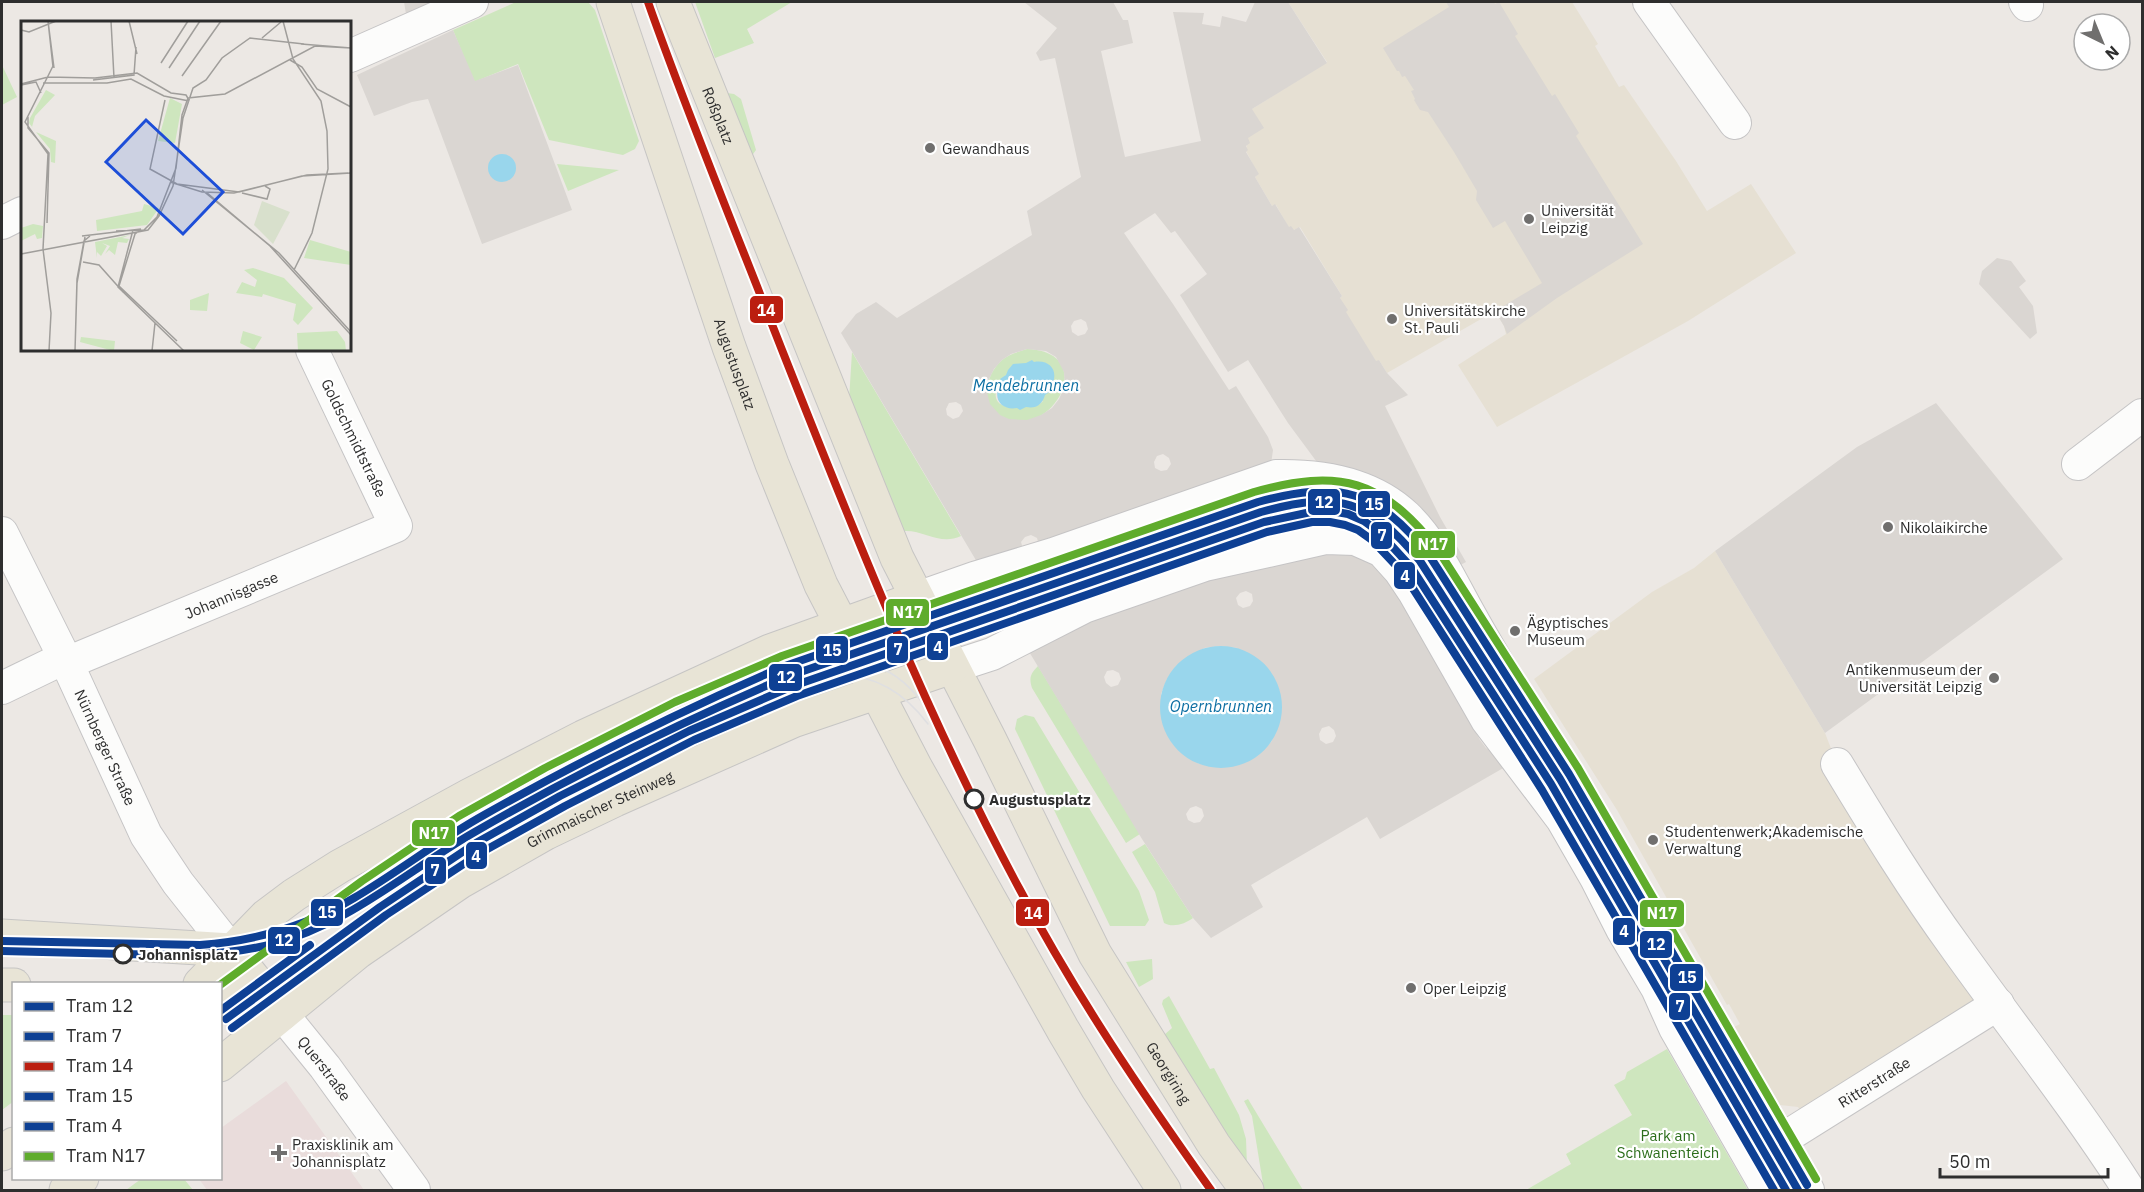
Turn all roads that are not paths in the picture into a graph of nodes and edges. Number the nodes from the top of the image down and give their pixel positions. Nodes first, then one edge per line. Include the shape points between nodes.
1 (472, 2) edge
2 (612, 2) edge
3 (673, 2) edge
4 (1649, 2) edge
5 (351, 56) edge
6 (1735, 123) dead end
7 (21, 214) edge
8 (2, 223) edge
9 (312, 351) edge
10 (2142, 415) edge
11 (2078, 465) dead end
12 (396, 526) joint
13 (2, 533) edge
14 (917, 598) junction
15 (842, 625) junction
16 (65, 661) junction
17 (952, 667) junction
18 (2, 688) edge
19 (877, 692) junction
20 (1838, 764) dead end
21 (2, 936) edge
22 (231, 950) junction
23 (202, 982) edge
24 (222, 994) edge
25 (1998, 1004) junction
26 (282, 1014) junction
27 (222, 1063) edge
28 (1780, 1142) junction
29 (1750, 1159) junction
30 (81, 1180) edge
31 (66, 1191) edge
32 (414, 1191) edge
33 (1164, 1191) edge
34 (1247, 1191) edge
35 (1768, 1191) edge
36 (1808, 1191) edge
37 (2129, 1191) edge

1 - 5 street
2 - 15 main road, Augustusplatz via 772,464 821,585
3 - 14 main road, Roßplatz via 897,558
4 - 6 street
7 - 8 street
9 - 12 street, Goldschmidtstraße
10 - 11 street
12 - 16 street, Johannisgasse
13 - 16 street, Nürnberger Straße
14 - 15 main road
14 - 17 main road
14 - 28 street via 1276,476 1349,483 1371,492 1393,506 1427,539
15 - 19 main road, Augustusplatz
15 - 22 main road via 759,656 507,775 340,866 278,907
16 - 18 street, Johannisgasse
16 - 22 street, Nürnberger Straße via 146,835 177,883
17 - 19 main road, Grimmaischer Steinweg
17 - 29 street via 992,654 1084,607 1205,565 1317,540 1355,538 1382,551 1400,571 1487,720 1562,819
17 - 34 main road, Georgiring via 1095,954
19 - 26 main road, Grimmaischer Steinweg via 793,721 546,832 403,921 332,971
19 - 33 main road, Augustusplatz via 1036,983 1093,1082
20 - 25 street via 1897,862
21 - 22 main road
22 - 23 main road
22 - 26 main road, Querstraße
24 - 26 main road
25 - 28 street, Ritterstraße
25 - 37 street via 2093,1134
26 - 27 main road
26 - 32 street, Querstraße
28 - 29 street, Ritterstraße
28 - 36 street
29 - 35 street
30 - 31 main road

